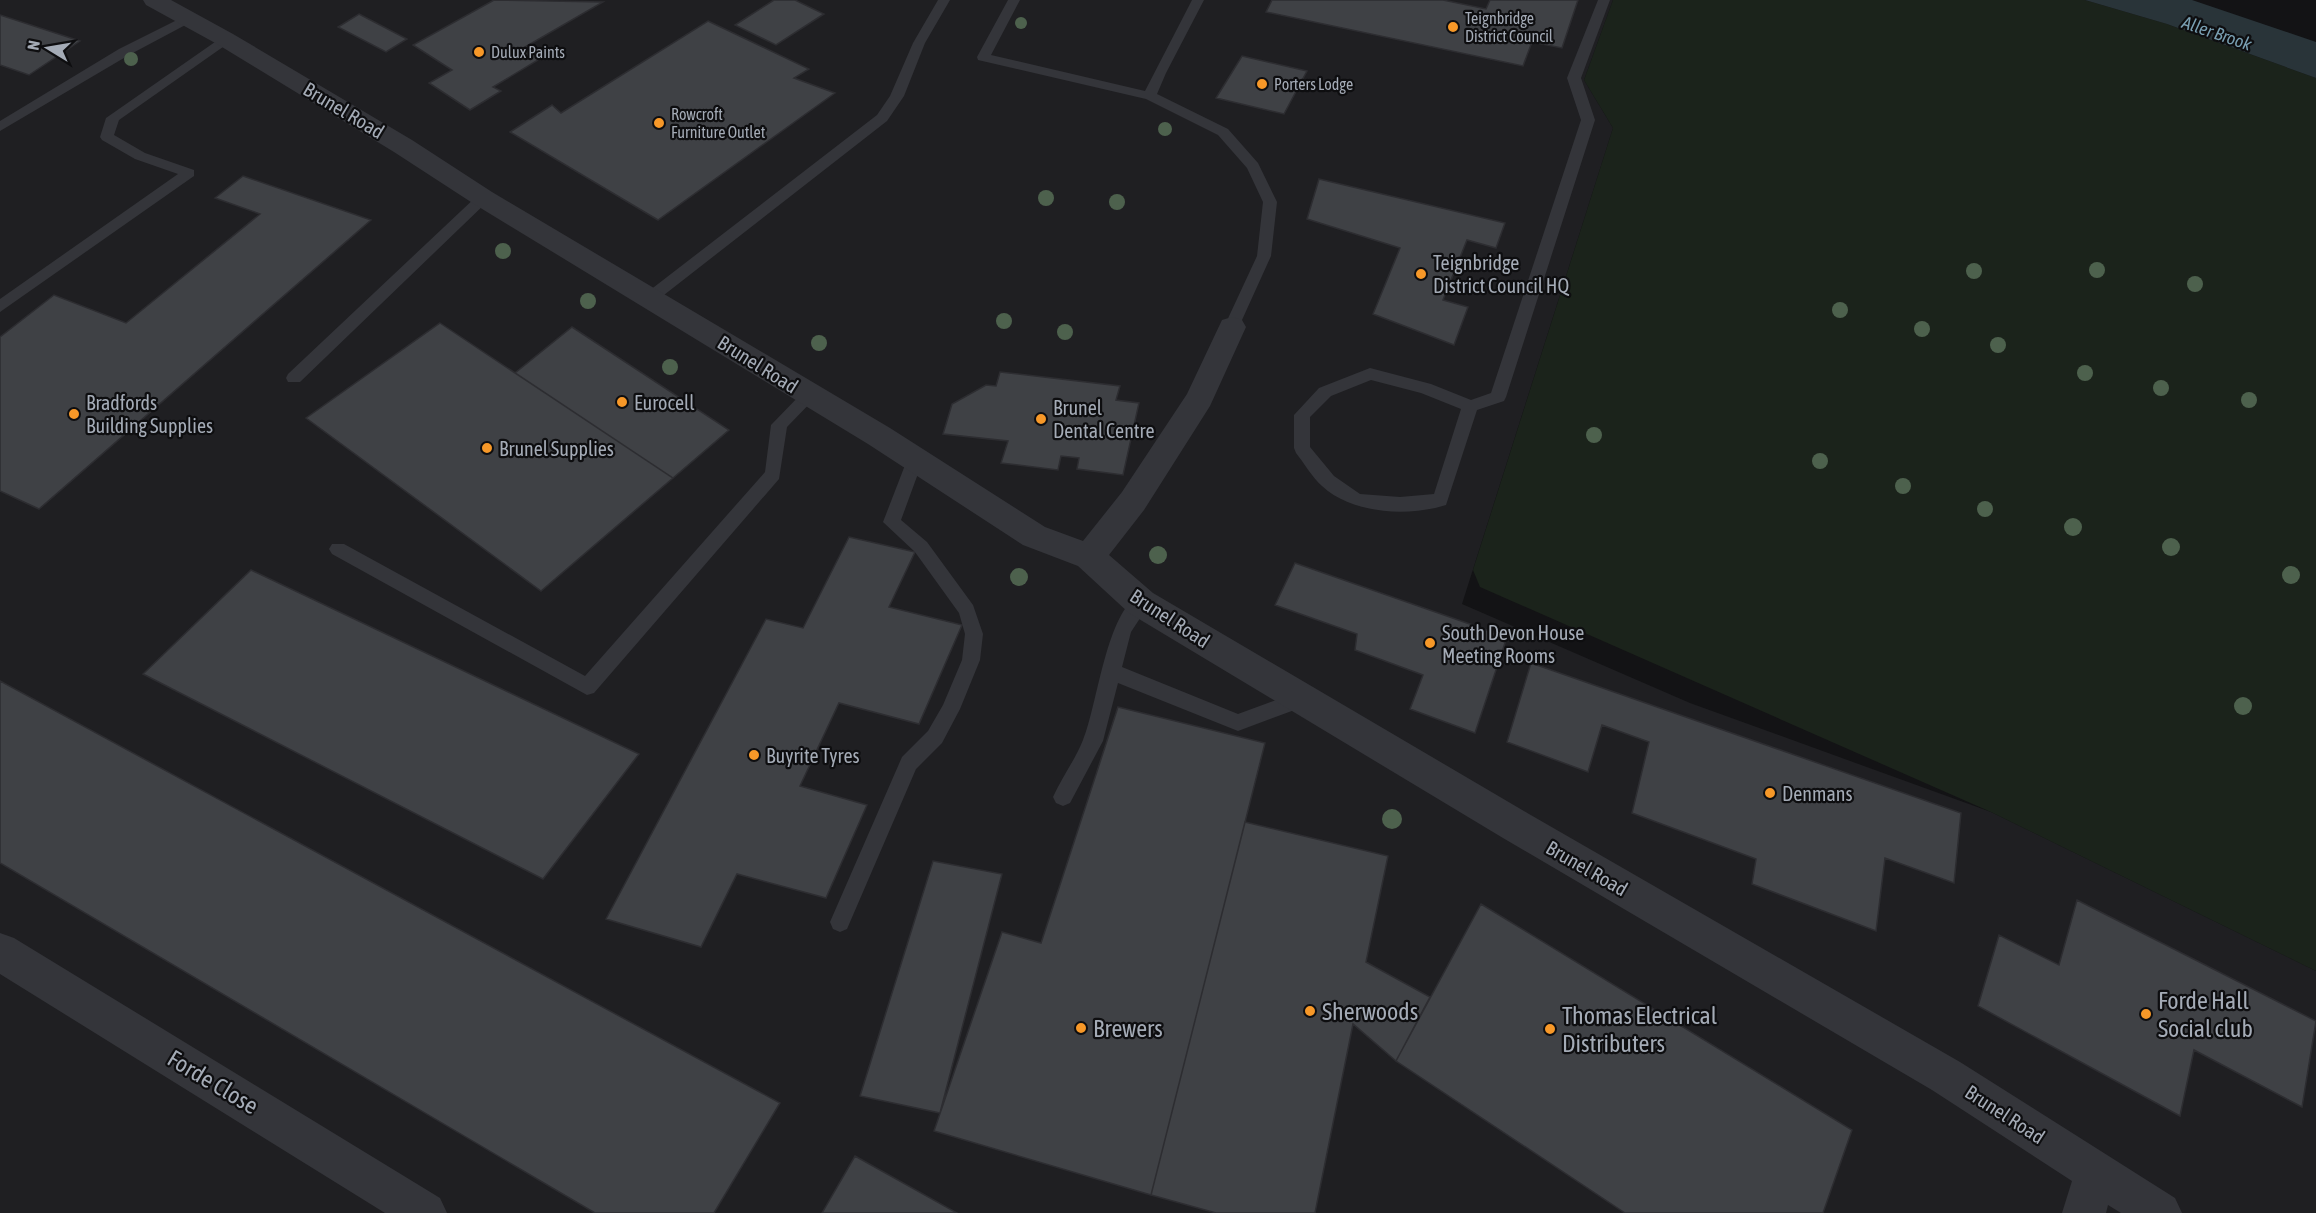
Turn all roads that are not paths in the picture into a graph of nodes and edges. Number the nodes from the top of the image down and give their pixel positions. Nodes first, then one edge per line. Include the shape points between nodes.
1 (154, 0) edge
2 (944, 0) edge
3 (1014, 0) edge
4 (1198, 0) edge
5 (1604, 0) edge
6 (187, 19) junction
7 (225, 39) junction
8 (1150, 96) junction
9 (0, 127) edge
10 (483, 198) junction
11 (650, 298) junction
12 (0, 307) edge
13 (1232, 327) joint
14 (294, 378) dead end
15 (809, 396) junction
16 (1470, 406) junction
17 (915, 460) junction
18 (338, 549) dead end
19 (1089, 556) junction
20 (1141, 603) junction
21 (1110, 671) junction
22 (1301, 699) junction
23 (1063, 797) dead end
24 (840, 922) dead end
25 (0, 952) edge
26 (2096, 1172) junction
27 (425, 1213) edge
28 (2084, 1213) edge
29 (2160, 1213) edge

1 - 6 street, Brunel Road
2 - 11 lane via 919,43 897,96 882,118
3 - 8 lane via 983,57
4 - 8 lane
5 - 16 lane via 1574,78 1587,120 1498,397
6 - 7 street, Brunel Road
6 - 9 lane
7 - 10 street, Brunel Road
7 - 12 lane via 113,118 107,137 140,156 189,173
8 - 13 lane via 1223,132 1253,166 1270,202 1264,256
10 - 11 street, Brunel Road
10 - 14 lane
11 - 15 street, Brunel Road
13 - 19 street via 1194,407 1133,501
15 - 17 street, Brunel Road
15 - 18 lane via 779,425 772,474 587,687
16 - 16 lane via 1440,500 1400,504 1357,500 1328,481 1302,448 1302,415 1325,392 1370,374 1425,388
17 - 19 street, Brunel Road via 1034,536
17 - 24 lane via 892,522 921,547 967,610 974,634 971,660 951,710 935,737 909,763
19 - 20 street, Brunel Road
20 - 21 lane via 1123,628
20 - 22 street, Brunel Road
21 - 22 lane via 1238,723
21 - 23 lane via 1093,741
22 - 26 street, Brunel Road via 1946,1076
25 - 27 street, Forde Close
26 - 28 street
26 - 29 street, Brunel Road

